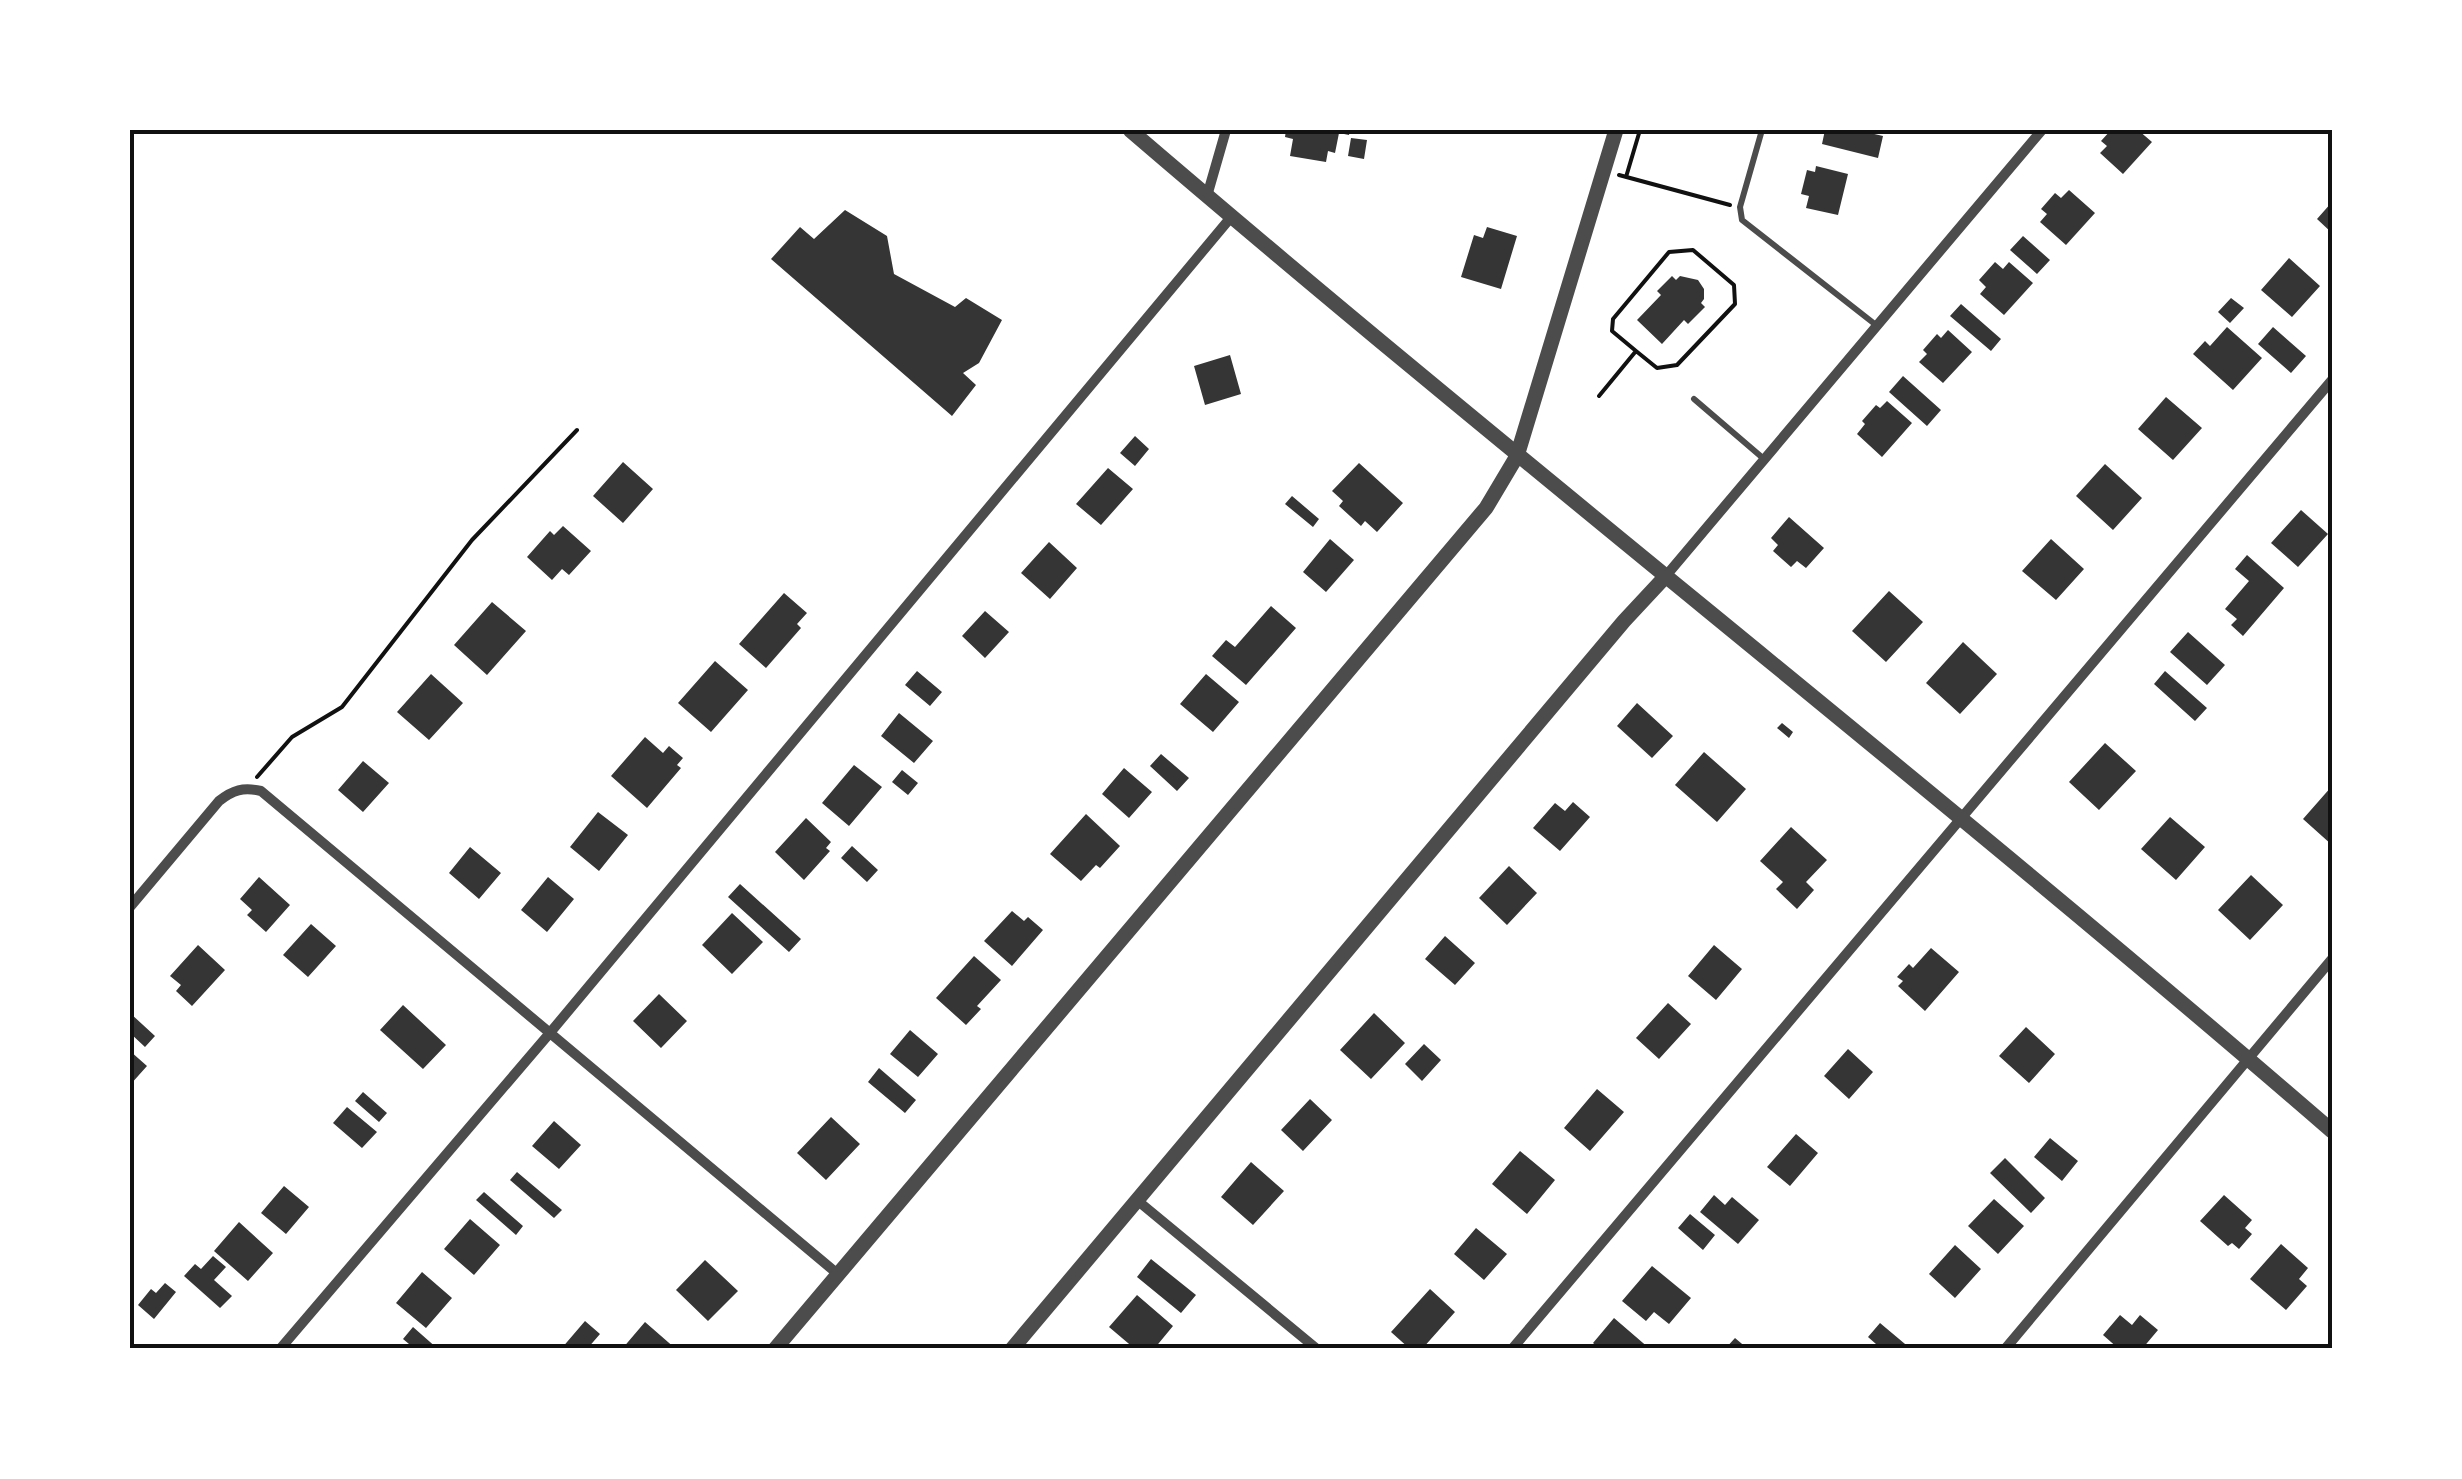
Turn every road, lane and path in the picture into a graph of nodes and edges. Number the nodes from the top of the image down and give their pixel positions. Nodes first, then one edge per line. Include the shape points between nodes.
1 (1130, 130) edge
2 (1226, 130) edge
3 (1616, 130) edge
4 (1640, 130) edge
5 (1762, 130) edge
6 (2042, 130) edge
7 (1604, 171) junction
8 (1626, 177) junction
9 (1207, 196) junction
10 (1740, 207) junction
11 (1232, 216) junction
12 (1877, 326) junction
13 (1636, 350) junction
14 (2332, 380) edge
15 (1600, 396) dead end
16 (1694, 399) dead end
17 (577, 430) dead end
18 (1517, 456) junction
19 (1764, 459) junction
20 (1665, 577) junction
21 (248, 788) junction
22 (1962, 820) junction
23 (130, 907) edge
24 (2332, 960) edge
25 (549, 1034) junction
26 (2248, 1059) junction
27 (2332, 1132) edge
28 (1138, 1201) junction
29 (838, 1274) junction
30 (280, 1349) edge
31 (775, 1349) edge
32 (1012, 1349) edge
33 (1317, 1349) edge
34 (1512, 1349) edge
35 (2005, 1349) edge

1 - 9 street
2 - 9 street
3 - 7 street
4 - 8 path
5 - 10 lane
6 - 12 street
7 - 8 path
7 - 18 street
8 - 10 path
9 - 11 street
10 - 12 lane via 1752,230
11 - 18 street
11 - 25 street
12 - 19 street
13 - 13 path via 1657,368 1677,365 1735,304 1734,284 1693,250 1669,252 1613,318 1612,332
13 - 15 path
14 - 22 street
16 - 19 lane
17 - 21 path via 472,540 342,707 292,737
18 - 20 street
18 - 29 street via 1486,508
19 - 20 street
20 - 22 street
20 - 28 street
21 - 23 street via 219,801
21 - 25 street via 260,791
22 - 26 street
22 - 34 street
24 - 26 street
25 - 29 street
25 - 30 street
26 - 27 street
26 - 35 street
28 - 32 street
28 - 33 street
29 - 31 street

